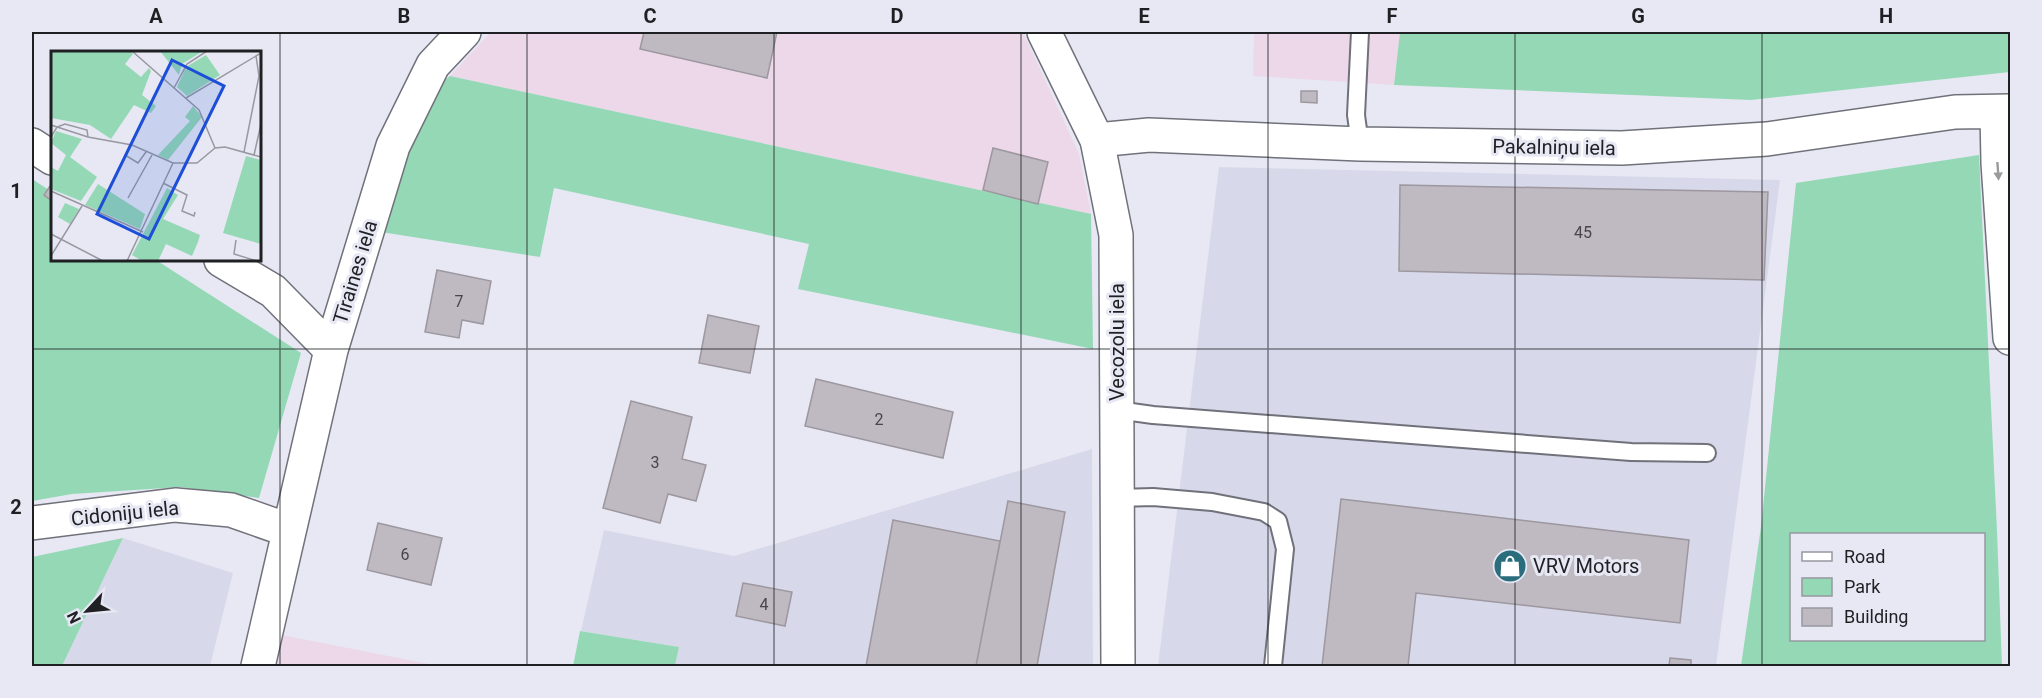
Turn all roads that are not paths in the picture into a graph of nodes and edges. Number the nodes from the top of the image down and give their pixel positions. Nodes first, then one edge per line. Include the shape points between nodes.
1 (464, 32) edge
2 (1044, 32) edge
3 (1360, 32) edge
4 (2003, 112) edge
5 (1097, 140) junction
6 (1360, 144) junction
7 (32, 145) edge
8 (51, 157) edge
9 (222, 261) edge
10 (2010, 338) edge
11 (331, 350) junction
12 (1117, 410) junction
13 (1707, 453) dead end
14 (1118, 498) junction
15 (32, 523) edge
16 (288, 530) junction
17 (258, 666) edge
18 (1118, 666) edge
19 (1273, 666) edge

1 - 11 street, Tīraines iela via 433,65 393,146
2 - 5 street, Vecozolu iela
3 - 6 lane via 1356,115
4 - 6 street, Pakalniņu iela via 1954,112 1767,139 1622,148
4 -> 10 street via 1998,164
5 - 6 street, Pakalniņu iela via 1149,135
5 - 12 street, Vecozolu iela via 1116,236
7 - 8 street
9 - 11 street via 273,291
11 - 16 street, Tīraines iela
12 - 13 lane via 1631,452
12 - 14 street, Vecozolu iela
14 - 18 street, Vecozolu iela
14 - 19 lane via 1212,502 1264,512 1278,521 1285,549
15 - 16 street, Cidoniju iela via 175,505 231,510
16 - 17 street, Tīraines iela

